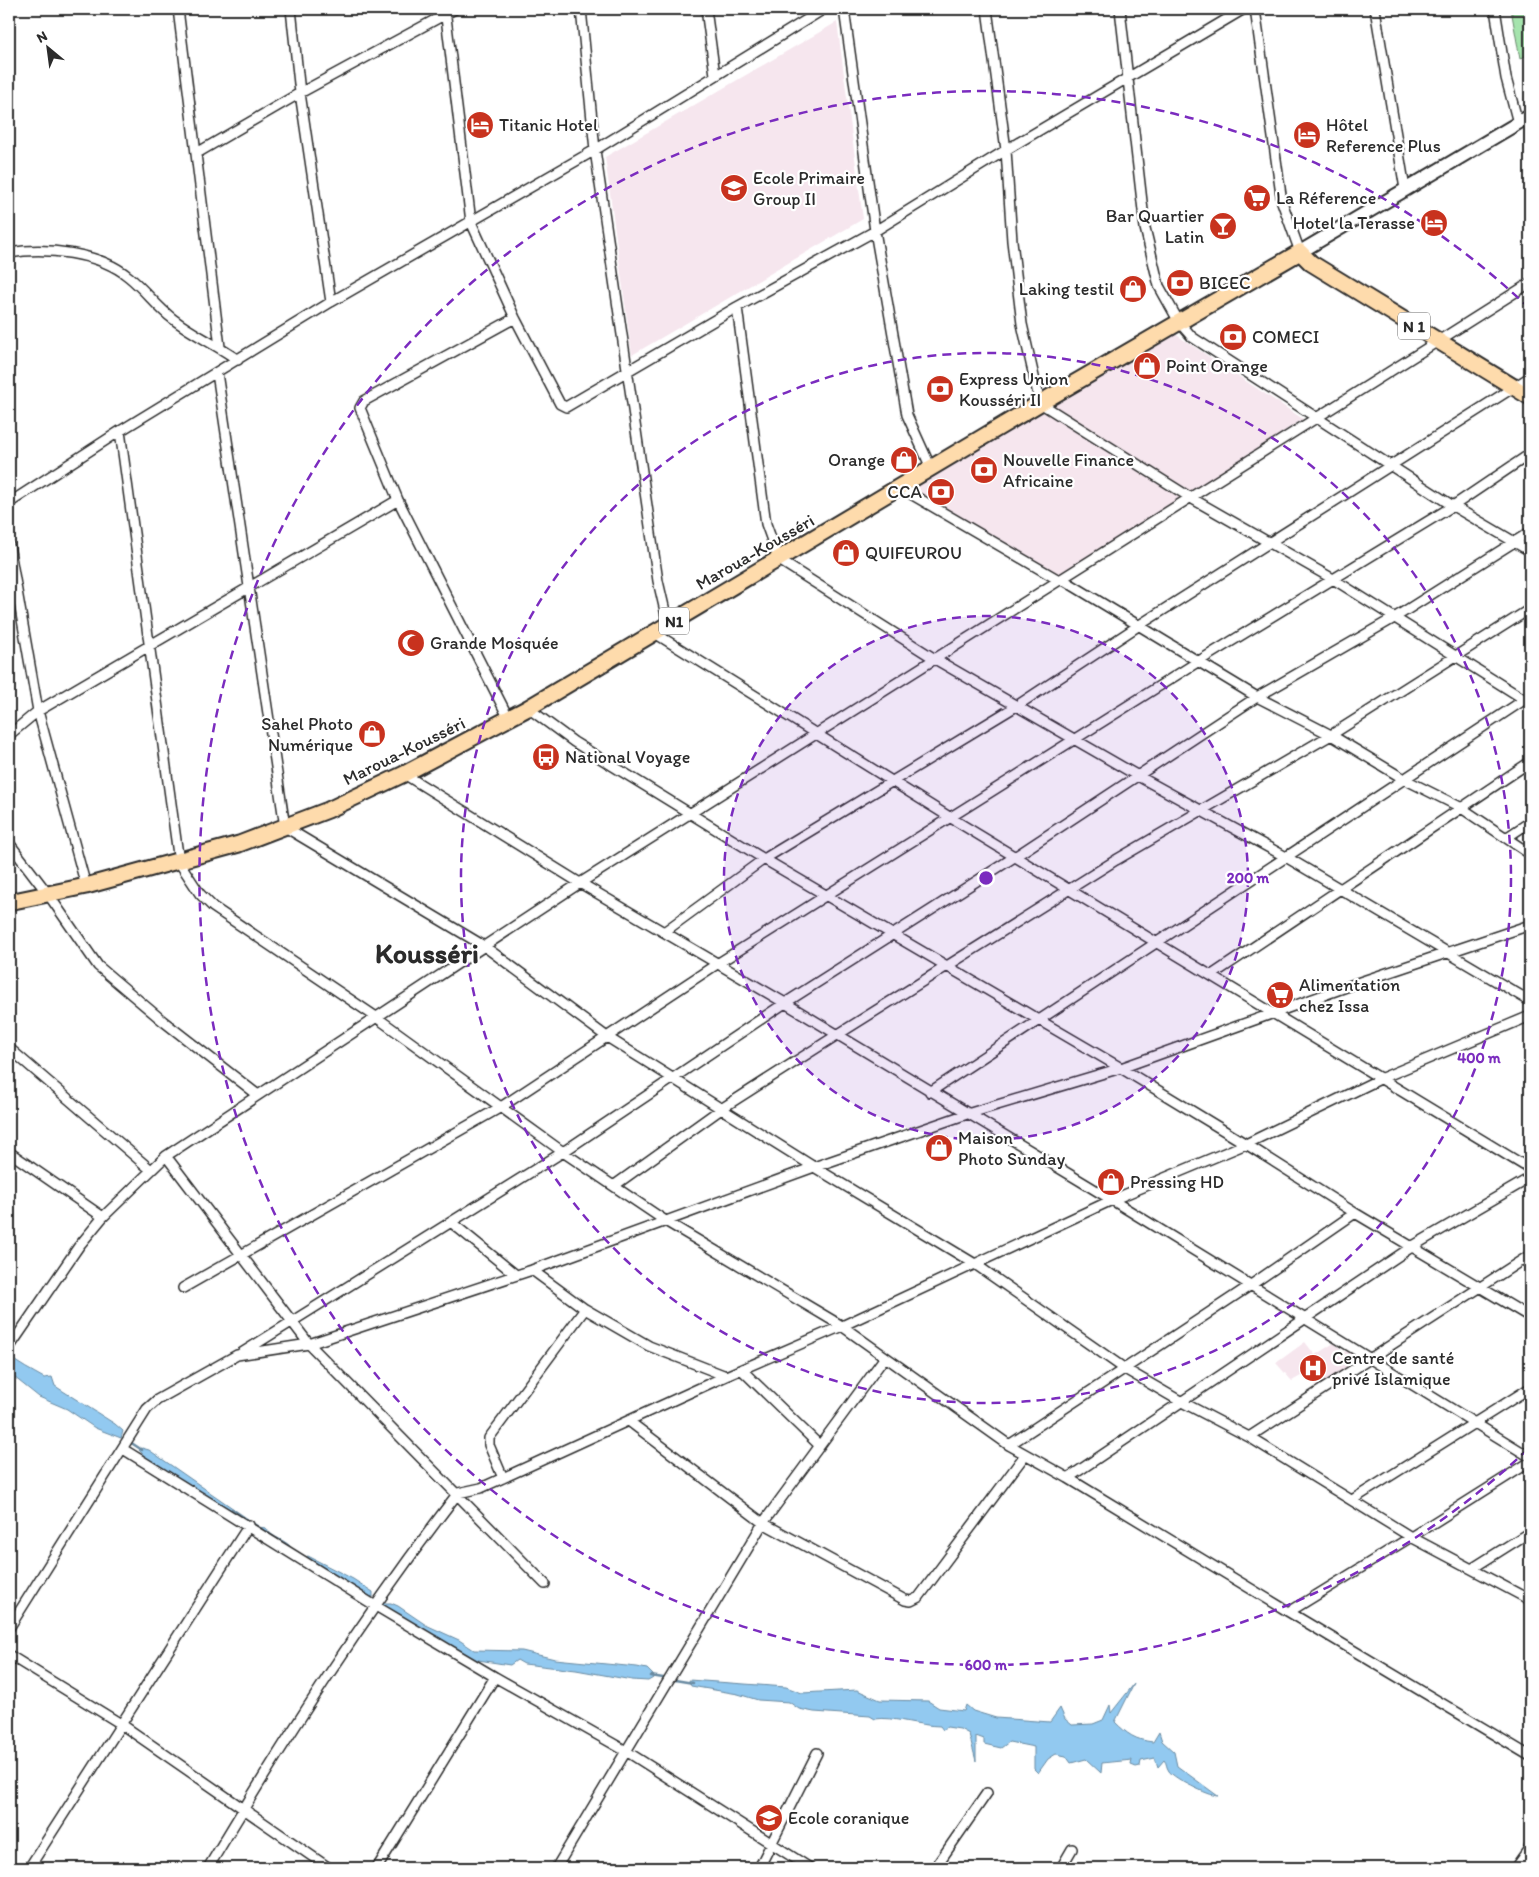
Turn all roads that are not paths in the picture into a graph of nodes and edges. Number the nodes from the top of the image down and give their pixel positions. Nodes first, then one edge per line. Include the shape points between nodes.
1 (178, 9) edge
2 (291, 9) edge
3 (455, 9) edge
4 (581, 9) edge
5 (706, 9) edge
6 (824, 9) edge
7 (844, 9) edge
8 (987, 9) edge
9 (1120, 9) edge
10 (1244, 9) edge
11 (1255, 9) edge
12 (1374, 9) edge
13 (1495, 9) edge
14 (446, 11) edge
15 (715, 75) junction
16 (1128, 77) junction
17 (300, 93) junction
18 (1526, 121) edge
19 (594, 150) junction
20 (1006, 150) junction
21 (197, 153) junction
22 (1406, 189) junction
23 (471, 222) junction
24 (875, 231) junction
25 (1300, 252) junction
26 (9, 253) edge
27 (1530, 284) edge
28 (331, 302) junction
29 (737, 307) junction
30 (515, 318) junction
31 (1179, 322) junction
32 (1439, 341) junction
33 (220, 347) junction
34 (238, 360) junction
35 (627, 370) junction
36 (217, 373) junction
37 (1530, 377) edge
38 (1514, 388) junction
39 (1530, 397) edge
40 (1040, 403) junction
41 (1318, 418) junction
42 (120, 431) junction
43 (1530, 454) edge
44 (1392, 466) junction
45 (932, 468) junction
46 (898, 487) junction
47 (1191, 498) junction
48 (398, 500) junction
49 (9, 503) edge
50 (1453, 506) junction
51 (1530, 532) edge
52 (1270, 542) junction
53 (1514, 542) junction
54 (9, 545) edge
55 (1530, 551) edge
56 (779, 560) junction
57 (1062, 579) junction
58 (1333, 579) junction
59 (250, 586) junction
60 (1530, 610) edge
61 (1394, 618) junction
62 (668, 624) junction
63 (1138, 626) junction
64 (653, 632) junction
65 (148, 646) junction
66 (1455, 655) junction
67 (935, 659) junction
68 (1199, 661) junction
69 (1258, 698) junction
70 (1528, 699) edge
71 (1018, 706) junction
72 (528, 708) junction
73 (38, 712) junction
74 (509, 719) junction
75 (816, 734) junction
76 (9, 735) edge
77 (1331, 735) junction
78 (1075, 740) junction
79 (1530, 762) edge
80 (404, 774) junction
81 (1138, 776) junction
82 (1404, 779) junction
83 (892, 782) junction
84 (1460, 807) junction
85 (1203, 812) junction
86 (690, 814) junction
87 (951, 818) junction
88 (1530, 822) edge
89 (285, 827) junction
90 (1506, 838) junction
91 (9, 844) edge
92 (1530, 854) edge
93 (1016, 856) junction
94 (1286, 856) junction
95 (764, 859) junction
96 (179, 862) junction
97 (580, 883) junction
98 (86, 886) junction
99 (1070, 890) junction
100 (1342, 890) junction
101 (48, 894) junction
102 (827, 894) junction
103 (9, 902) edge
104 (1530, 925) edge
105 (664, 932) junction
106 (892, 933) junction
107 (1156, 943) junction
108 (484, 946) junction
109 (1448, 952) junction
110 (717, 964) junction
111 (949, 967) junction
112 (1212, 975) junction
113 (1530, 1000) edge
114 (785, 1003) junction
115 (1276, 1014) junction
116 (1530, 1016) edge
117 (376, 1017) junction
118 (1039, 1021) junction
119 (837, 1035) junction
120 (607, 1037) junction
121 (9, 1048) edge
122 (1121, 1068) junction
123 (673, 1077) junction
124 (1382, 1078) junction
125 (930, 1092) junction
126 (258, 1095) junction
127 (501, 1107) junction
128 (722, 1109) junction
129 (967, 1114) junction
130 (1246, 1144) junction
131 (9, 1152) edge
132 (563, 1152) junction
133 (166, 1156) junction
134 (814, 1167) junction
135 (1530, 1169) edge
136 (151, 1170) junction
137 (1530, 1178) edge
138 (615, 1185) junction
139 (1112, 1200) junction
140 (1355, 1213) junction
141 (103, 1217) junction
142 (668, 1222) junction
143 (452, 1223) junction
144 (1413, 1246) junction
145 (240, 1255) junction
146 (1530, 1255) edge
147 (974, 1264) junction
148 (532, 1270) junction
149 (516, 1275) junction
150 (1250, 1286) junction
151 (1479, 1287) junction
152 (183, 1288) dead end
153 (585, 1309) junction
154 (1530, 1317) edge
155 (1306, 1319) junction
156 (291, 1322) junction
157 (842, 1326) junction
158 (309, 1344) junction
159 (9, 1348) edge
160 (237, 1355) junction
161 (885, 1357) junction
162 (1368, 1357) junction
163 (1126, 1369) junction
164 (742, 1370) junction
165 (726, 1376) junction
166 (1530, 1388) edge
167 (1180, 1401) junction
168 (630, 1422) junction
169 (1475, 1422) junction
170 (1249, 1436) junction
171 (819, 1445) junction
172 (1008, 1445) junction
173 (124, 1447) junction
174 (1025, 1455) junction
175 (1530, 1458) edge
176 (1530, 1462) edge
177 (503, 1478) junction
178 (1068, 1478) junction
179 (458, 1493) junction
180 (1352, 1500) junction
181 (763, 1523) junction
182 (249, 1525) junction
183 (1530, 1532) edge
184 (1411, 1536) junction
185 (1473, 1568) junction
186 (545, 1584) dead end
187 (1530, 1600) edge
188 (374, 1605) junction
189 (1290, 1612) junction
190 (9, 1628) edge
191 (9, 1655) edge
192 (495, 1677) junction
193 (121, 1724) junction
194 (626, 1751) junction
195 (817, 1753) dead end
196 (1530, 1756) edge
197 (987, 1793) dead end
198 (243, 1810) junction
199 (772, 1845) junction
200 (1530, 1847) edge
201 (1072, 1849) dead end
202 (29, 1868) edge
203 (208, 1868) edge
204 (328, 1868) edge
205 (377, 1868) edge
206 (556, 1868) edge
207 (758, 1868) edge
208 (810, 1868) edge
209 (936, 1868) edge
210 (1061, 1868) edge
211 (1515, 1868) edge

1 - 21 street
2 - 17 street
3 - 14 street
4 - 19 street
5 - 15 street
6 - 15 street
7 - 24 street
8 - 20 street
9 - 16 street
10 - 16 street
11 - 25 street via 1282,202
12 - 22 street
13 - 18 street via 1506,78
14 - 17 street
14 - 23 street
15 - 19 street
16 - 20 street
16 - 31 street via 1145,228 1159,286
17 - 21 street
17 - 28 street
18 - 22 street
19 - 23 street
19 - 35 street
20 - 24 street
20 - 40 street via 1022,324
21 - 33 street
22 - 25 street
23 - 28 street
23 - 30 street
24 - 29 street
24 - 45 street via 907,415
25 - 31 highway, Maroua-Kousséri / N1
25 - 32 highway, N 1 via 1312,263
26 - 33 street via 69,252 114,268 128,275 174,320
27 - 32 street
28 - 34 street
29 - 35 street
29 - 56 street via 766,524
30 - 35 street via 564,407 570,407
30 - 48 street via 360,404 360,414
31 - 40 highway, Maroua-Kousséri / N1
31 - 41 street via 1192,336
32 - 38 highway, N 1
32 - 41 street
33 - 34 street
34 - 36 street
35 - 62 street via 658,582
36 - 42 street
36 - 59 street
37 - 38 street
38 - 39 highway, N 1
38 - 44 street
40 - 45 highway, Maroua-Kousséri / N1
40 - 47 street
41 - 44 street
41 - 47 street
42 - 49 street
42 - 65 street
43 - 50 street
44 - 50 street
44 - 52 street
45 - 46 highway, Maroua-Kousséri / N1
46 - 56 highway, Maroua-Kousséri / N1
46 - 57 street
47 - 52 street
47 - 57 street
48 - 59 street
48 - 74 street
50 - 53 street
50 - 58 street
51 - 53 street
52 - 58 street
52 - 63 street
53 - 55 street
53 - 61 street
54 - 73 street
56 - 62 highway, Maroua-Kousséri / N1
56 - 67 street
57 - 63 street
57 - 67 street
58 - 61 street
58 - 68 street
59 - 65 street
59 - 89 street
60 - 66 street
61 - 66 street
61 - 69 street
62 - 64 highway, Maroua-Kousséri / N1
63 - 68 street
63 - 71 street
64 - 72 highway, Maroua-Kousséri / N1
64 - 75 street
65 - 73 street
65 - 96 street
66 - 70 street
66 - 77 street
67 - 71 street
67 - 75 street
68 - 69 street
68 - 78 street
69 - 77 street
69 - 81 street
70 - 82 street
71 - 78 street
71 - 83 street
72 - 74 highway, Maroua-Kousséri / N1
72 - 86 street via 574,742
73 - 76 street
73 - 98 street
74 - 80 highway, Maroua-Kousséri / N1
75 - 83 street
75 - 86 street
77 - 82 street
77 - 85 street
78 - 81 street
78 - 87 street
79 - 84 street
80 - 89 highway, Maroua-Kousséri / N1
80 - 97 street
81 - 85 street
81 - 93 street
82 - 84 street
82 - 94 street
83 - 87 street
83 - 95 street
84 - 90 street
84 - 100 street
85 - 94 street
85 - 99 street via 1116,860
86 - 95 street
86 - 97 street
87 - 93 street
87 - 102 street
88 - 90 street
89 - 96 highway, Maroua-Kousséri / N1
89 - 108 street
90 - 92 street
91 - 101 street
93 - 99 street
93 - 106 street
94 - 100 street
94 - 107 street
95 - 102 street
95 - 105 street
96 - 98 highway, Maroua-Kousséri / N1
96 - 117 street via 213,908
97 - 105 street
97 - 108 street
98 - 101 highway, Maroua-Kousséri / N1
99 - 107 street
99 - 111 street
100 - 109 street
100 - 112 street
101 - 103 highway, Maroua-Kousséri / N1
101 - 126 street via 98,966
102 - 106 street
102 - 110 street
104 - 109 street
105 - 110 street
106 - 111 street
106 - 114 street
107 - 112 street
107 - 118 street
108 - 117 street
108 - 120 street
109 - 113 street
109 - 115 street
110 - 114 street
110 - 120 street
111 - 118 street
111 - 119 street
112 - 115 street
114 - 119 street
114 - 123 street
115 - 122 street
115 - 124 street
116 - 124 street
117 - 126 street
117 - 127 street
118 - 122 street
118 - 125 street
119 - 125 street
119 - 128 street
120 - 123 street
120 - 127 street
121 - 136 street
122 - 129 street
122 - 130 street
123 - 128 street
123 - 132 street
124 - 130 street
124 - 135 street
125 - 129 street
126 - 133 street
127 - 132 street
127 - 145 street
128 - 134 street
128 - 138 street
129 - 134 street
129 - 139 street
130 - 139 street
130 - 140 street
131 - 141 street
132 - 138 street
132 - 143 street
133 - 136 street
133 - 145 street
134 - 142 street
134 - 147 street
136 - 141 street
137 - 144 street
138 - 142 street
139 - 147 street
139 - 150 street
140 - 144 street
140 - 150 street
141 - 159 street via 60,1270
142 - 148 street
142 - 157 street
143 - 149 street
143 - 156 street
144 - 151 street
144 - 155 street
145 - 152 street
145 - 156 street
146 - 151 street
147 - 157 street
147 - 163 street
148 - 149 street
148 - 153 street
149 - 158 street
150 - 155 street
150 - 163 street
151 - 154 street
151 - 162 street
153 - 165 street via 661,1353
153 - 177 street via 489,1438
155 - 162 street
155 - 167 street
156 - 158 street
156 - 160 street
157 - 161 street
157 - 164 street
158 - 160 street
158 - 179 street
160 - 173 street via 157,1400 147,1409
161 - 171 street
161 - 172 street
162 - 169 street
162 - 170 street
163 - 167 street
163 - 172 street
164 - 165 street
164 - 171 street
165 - 168 street
166 - 169 street
167 - 170 street
167 - 178 street
168 - 177 street
168 - 181 street
169 - 175 street
169 - 180 street
170 - 180 street
171 - 181 street
172 - 174 street
173 - 182 street
173 - 190 street
174 - 178 street
174 - 181 street via 919,1597 911,1601
176 - 184 street
177 - 179 street via 481,1488
178 - 189 street
179 - 186 street
179 - 188 street
180 - 184 street
181 - 194 street
182 - 188 street
182 - 193 street
183 - 185 street
184 - 185 street
184 - 189 street
185 - 187 street
188 - 192 street
188 - 198 street
189 - 196 street
191 - 193 street
192 - 194 street
192 - 205 street
193 - 198 street
193 - 202 street
194 - 199 street
194 - 206 street
195 - 199 street
197 - 209 street
198 - 203 street
198 - 204 street
199 - 207 street
199 - 208 street
200 - 211 street
201 - 210 street

